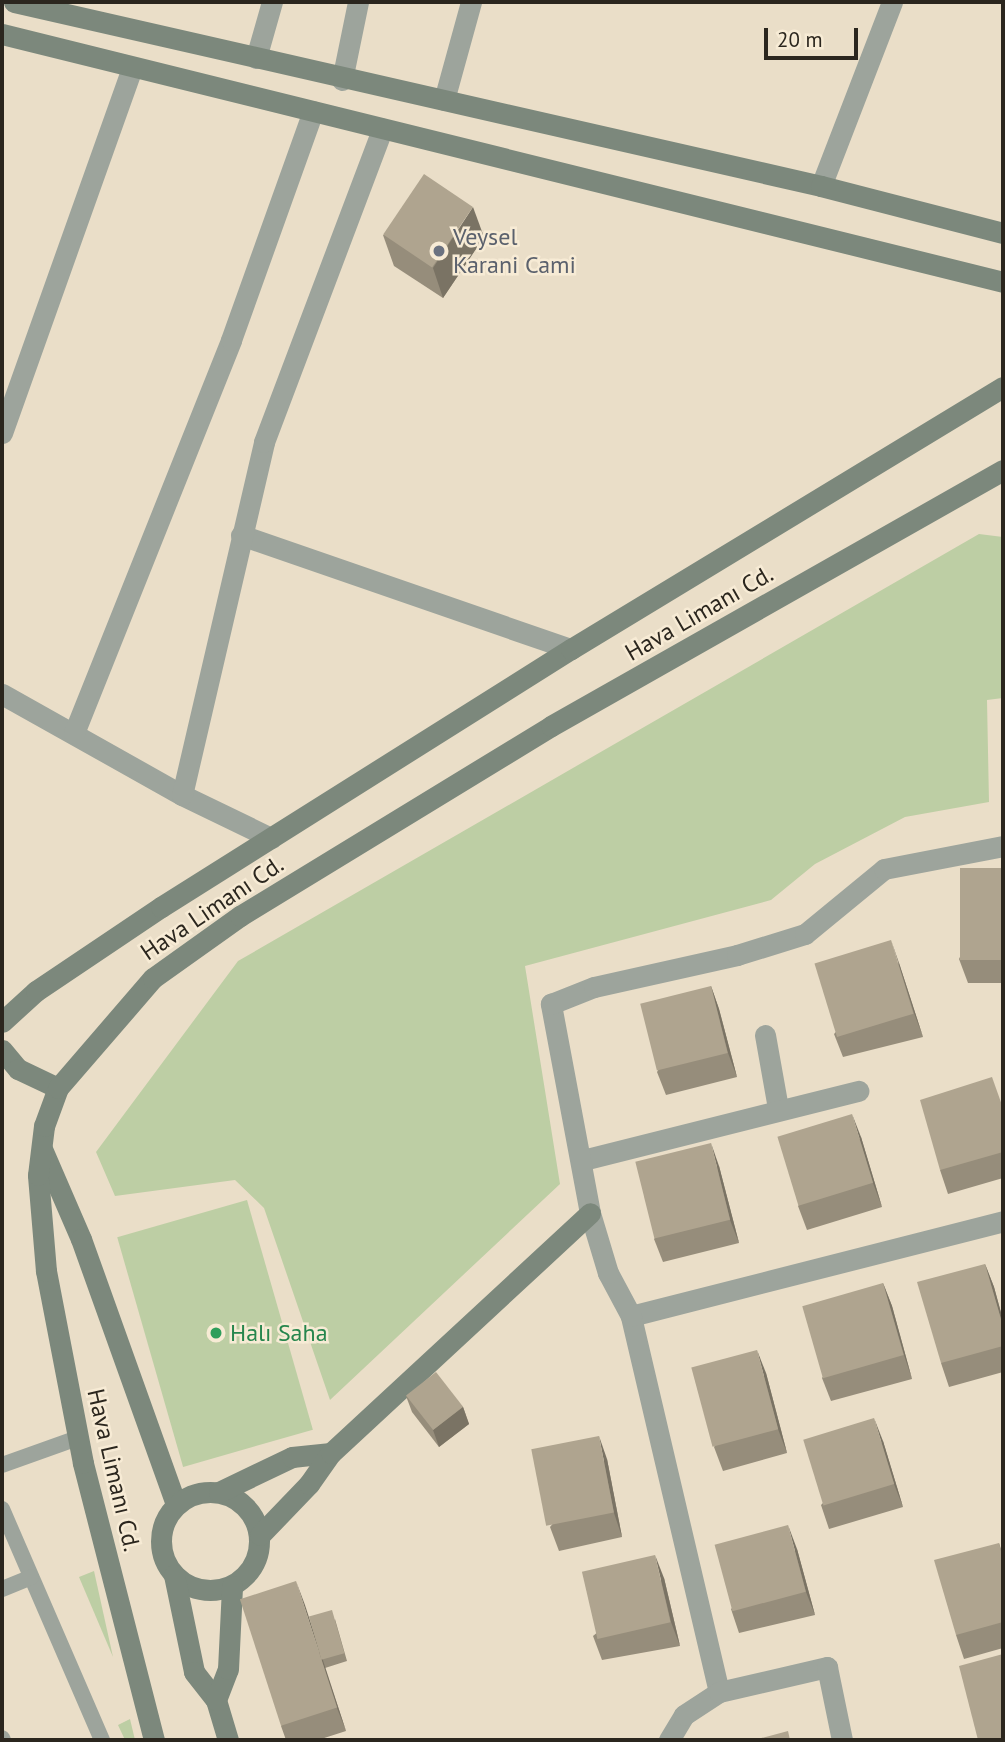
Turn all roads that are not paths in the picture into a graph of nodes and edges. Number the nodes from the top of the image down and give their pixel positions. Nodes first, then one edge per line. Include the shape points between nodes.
1 (272, 2) edge
2 (358, 2) edge
3 (471, 2) edge
4 (892, 2) edge
5 (26, 3) edge
6 (2, 34) edge
7 (256, 58) junction
8 (132, 68) junction
9 (342, 80) junction
10 (444, 100) junction
11 (313, 111) junction
12 (382, 129) junction
13 (821, 186) junction
14 (1003, 233) edge
15 (1003, 282) edge
16 (1003, 387) edge
17 (2, 433) edge
18 (1003, 470) edge
19 (241, 535) junction
20 (571, 649) junction
21 (2, 694) edge
22 (74, 733) junction
23 (182, 795) junction
24 (271, 838) junction
25 (1003, 846) edge
26 (2, 1022) edge
27 (765, 1035) dead end
28 (2, 1050) edge
29 (58, 1088) junction
30 (858, 1091) dead end
31 (778, 1108) junction
32 (41, 1147) junction
33 (583, 1160) junction
34 (590, 1213) junction
35 (1003, 1221) edge
36 (631, 1316) junction
37 (78, 1438) junction
38 (331, 1453) junction
39 (2, 1465) edge
40 (219, 1492) junction
41 (176, 1505) junction
42 (2, 1509) edge
43 (260, 1535) junction
44 (174, 1575) junction
45 (31, 1577) junction
46 (232, 1586) junction
47 (2, 1589) edge
48 (719, 1692) junction
49 (216, 1700) junction
50 (102, 1740) edge
51 (154, 1740) edge
52 (228, 1740) edge
53 (669, 1740) edge
54 (842, 1740) edge

1 - 7 street
2 - 9 street
3 - 10 street
4 - 13 street
5 - 7 street
6 - 8 street
7 - 9 street
8 - 11 street
8 - 17 street
9 - 10 street
10 - 13 street
11 - 12 street
11 - 22 street via 231,340
12 - 15 street
12 - 19 street via 264,442
13 - 14 street
16 - 20 street, Hava Limanı Cd.
18 - 29 street, Hava Limanı Cd. via 551,726 240,916 153,978
19 - 20 street
19 - 23 street
20 - 24 street, Hava Limanı Cd.
21 - 22 street
22 - 23 street
23 - 24 street
24 - 26 street, Hava Limanı Cd. via 36,991
25 - 33 street via 884,869 805,934 737,955 594,987 551,1004
27 - 31 street
28 - 29 street via 18,1069
29 - 32 street, Hava Limanı Cd.
30 - 31 street
31 - 33 street
32 - 37 street, Hava Limanı Cd. via 38,1175 46,1270
32 - 41 street via 81,1239
33 - 34 street
34 - 36 street via 608,1273
34 - 38 street
35 - 36 street
36 - 48 street
37 - 39 lane
37 - 51 street, Hava Limanı Cd.
38 - 40 street via 292,1457
38 - 43 street via 309,1484
40 - 41 street via 188,1496
40 - 43 street via 246,1507
41 - 44 street via 166,1517 161,1540 165,1562
42 - 45 lane
43 - 46 street via 254,1565
44 - 46 street via 201,1590
44 - 49 street via 194,1672
45 - 47 lane
45 - 50 lane
46 - 49 street via 228,1669
48 - 53 street via 684,1715
48 - 54 street via 827,1667
49 - 52 street

